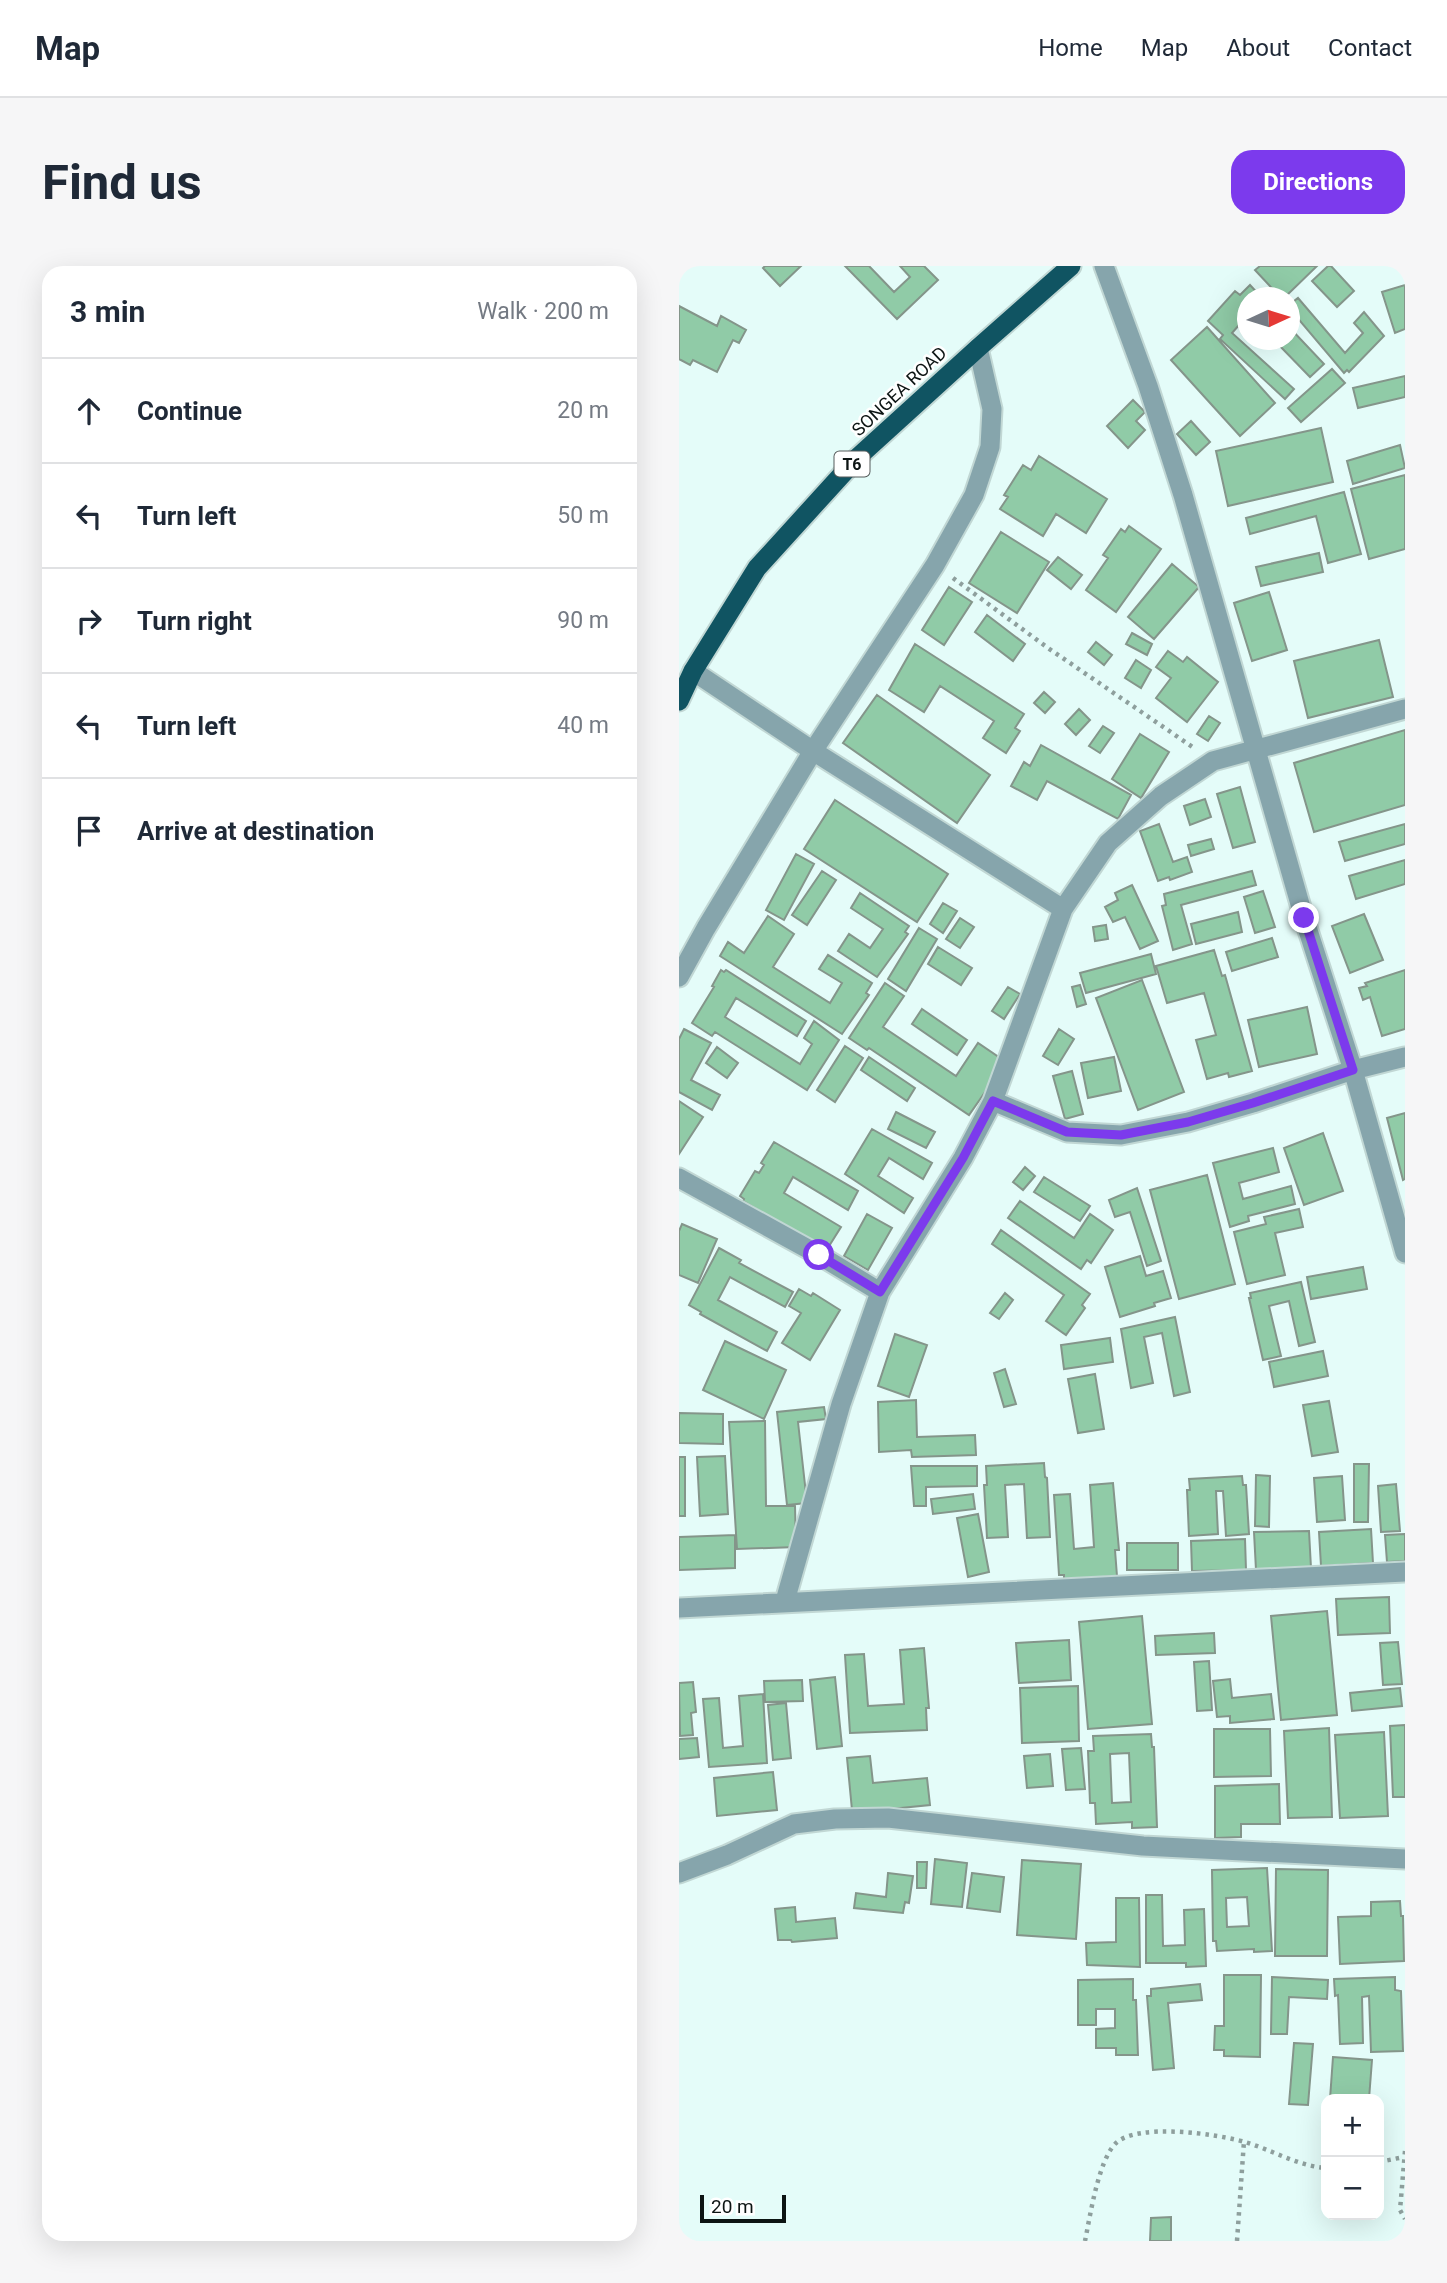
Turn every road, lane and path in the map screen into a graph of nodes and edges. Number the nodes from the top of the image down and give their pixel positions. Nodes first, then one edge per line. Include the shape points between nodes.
1 (1071, 266) edge
2 (1104, 266) edge
3 (978, 348) junction
4 (935, 565) junction
5 (693, 671) junction
6 (679, 701) edge
7 (1405, 709) edge
8 (1257, 750) junction
9 (813, 751) junction
10 (1213, 761) junction
11 (1063, 909) junction
12 (679, 977) edge
13 (1405, 1057) edge
14 (1353, 1070) junction
15 (993, 1101) junction
16 (679, 1178) edge
17 (1405, 1254) edge
18 (880, 1292) junction
19 (1405, 1572) edge
20 (785, 1601) junction
21 (679, 1608) edge
22 (1405, 1859) edge
23 (679, 1874) edge
24 (1244, 2141) junction
25 (1405, 2151) edge
26 (1404, 2157) edge
27 (1384, 2161) edge
28 (1321, 2167) edge
29 (1405, 2219) edge
30 (1085, 2241) edge
31 (1237, 2241) edge

1 - 3 highway, SONGEA ROAD / T6
2 - 8 street via 1183,495
3 - 4 street via 992,408 991,447 974,495
3 - 5 highway, SONGEA ROAD / T6 via 858,457 757,568
4 - 9 street
4 - 10 path
5 - 6 highway, SONGEA ROAD / T6
5 - 9 street
7 - 8 street
8 - 10 street
8 - 14 street
9 - 11 street
9 - 12 street
10 - 11 street via 1161,796 1108,843
11 - 15 street
13 - 14 street
14 - 15 street via 1214,1114 1121,1135 1067,1132
14 - 17 street
15 - 18 street
16 - 18 street
18 - 20 street via 841,1404
19 - 20 street
20 - 21 street
22 - 23 street via 1143,1846 888,1818 835,1819 794,1824
24 - 28 path
24 - 30 path via 1168,2132 1142,2133 1116,2143 1096,2190
24 - 31 path
25 - 26 path
26 - 27 path
26 - 29 path via 1400,2210

